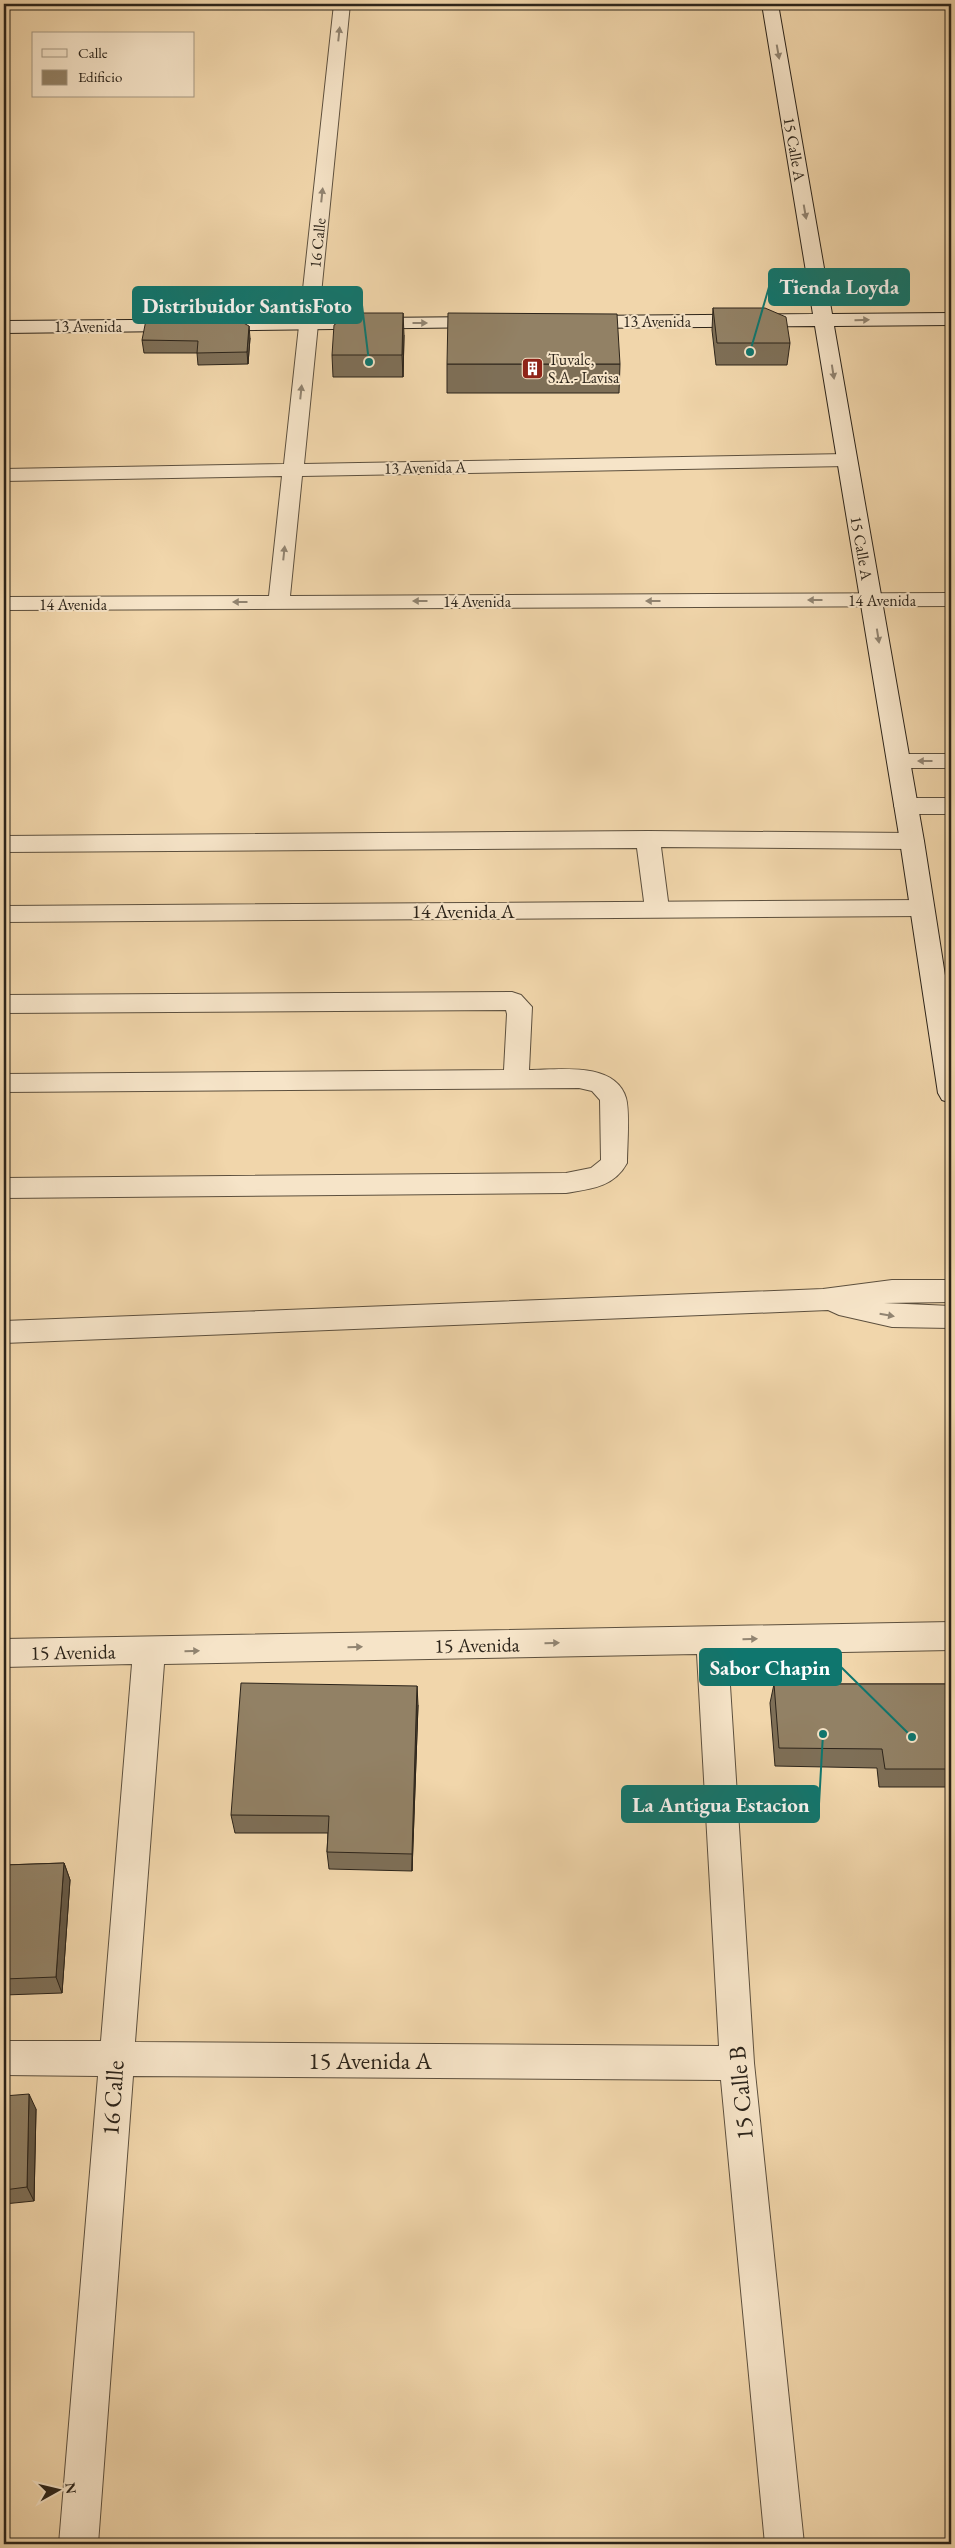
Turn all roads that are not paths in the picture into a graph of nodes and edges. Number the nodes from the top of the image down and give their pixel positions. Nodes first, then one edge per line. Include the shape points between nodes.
1 (342, 4) edge
2 (770, 4) edge
3 (951, 319) edge
4 (823, 320) junction
5 (564, 322) edge
6 (505, 323) edge
7 (308, 324) junction
8 (4, 327) edge
9 (847, 460) junction
10 (293, 469) junction
11 (4, 475) edge
12 (871, 600) junction
13 (951, 600) edge
14 (279, 602) junction
15 (4, 604) edge
16 (951, 761) edge
17 (898, 762) junction
18 (906, 806) junction
19 (951, 806) edge
20 (648, 839) junction
21 (912, 841) junction
22 (4, 844) edge
23 (922, 908) junction
24 (657, 909) junction
25 (4, 914) edge
26 (4, 1004) edge
27 (946, 1029) edge
28 (516, 1080) junction
29 (4, 1084) edge
30 (951, 1093) edge
31 (4, 1188) edge
32 (951, 1291) edge
33 (823, 1300) junction
34 (951, 1317) edge
35 (4, 1332) edge
36 (951, 1636) edge
37 (712, 1640) junction
38 (149, 1652) junction
39 (4, 1653) edge
40 (4, 2058) edge
41 (116, 2059) junction
42 (737, 2063) junction
43 (78, 2544) edge
44 (785, 2544) edge

7 -> 1 street, 16 Calle
2 -> 4 street, 15 Calle A
4 -> 3 street, 13 Avenida
4 - 5 street, 13 Avenida
4 -> 9 street, 15 Calle A
7 -> 6 street, 13 Avenida
7 - 8 street, 13 Avenida
10 -> 7 street, 16 Calle
9 - 10 street, 13 Avenida A
9 - 12 street, 15 Calle A
10 - 11 street, 13 Avenida A
14 -> 10 street, 16 Calle
12 - 13 street, 14 Avenida
12 -> 14 street, 14 Avenida
12 -> 17 street, 15 Calle A
14 -> 15 street, 14 Avenida
16 -> 17 street
17 - 18 street, 15 Calle A
18 - 19 street
18 - 21 street, 15 Calle A
20 - 21 street
20 - 22 street
20 - 24 street
21 - 23 street, 15 Calle A
23 - 24 street, 14 Avenida A
23 - 27 street, 15 Calle A
24 - 25 street, 14 Avenida A
26 - 28 street via 512,1001 519,1007 520,1014
27 - 30 street, 15 Calle A
28 - 29 street
28 - 31 street via 580,1079 600,1083 612,1098 614,1163 599,1177 566,1183
32 - 33 street via 892,1291
33 -> 34 street via 892,1316
33 - 35 street
37 -> 36 street, 15 Avenida
38 -> 37 street, 15 Avenida
37 - 42 street, 15 Calle B
38 - 39 street, 15 Avenida
38 - 41 street, 16 Calle
40 - 41 street, 15 Avenida A
41 - 42 street, 15 Avenida A
41 - 43 street, 16 Calle
42 - 44 street, 15 Calle B

